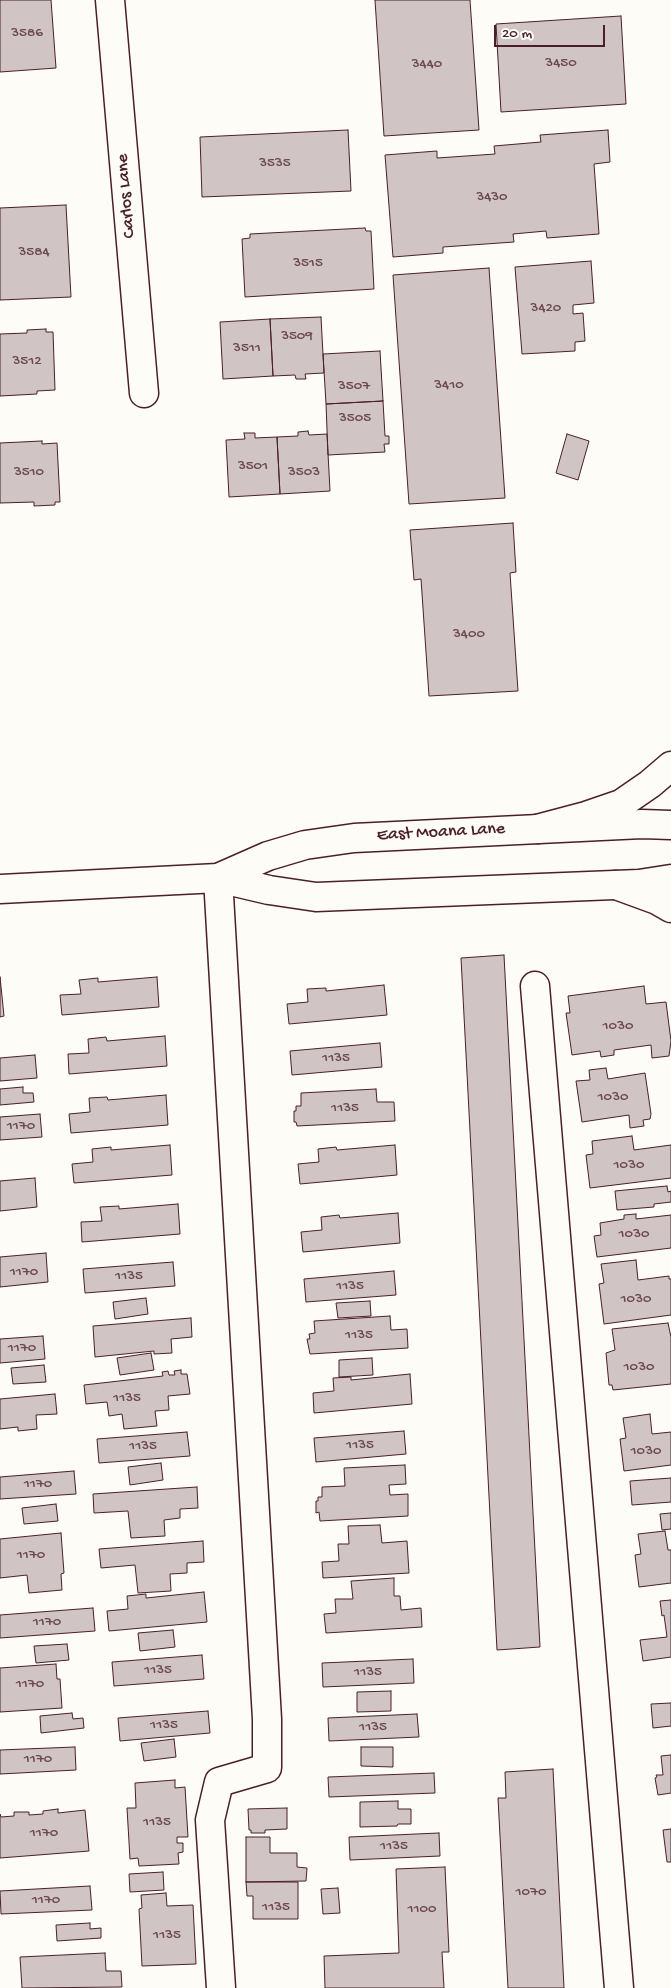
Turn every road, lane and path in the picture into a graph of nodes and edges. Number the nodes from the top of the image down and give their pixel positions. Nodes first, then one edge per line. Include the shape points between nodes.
1 (110, 0) edge
2 (144, 393) dead end
3 (671, 766) edge
4 (671, 824) edge
5 (537, 829) junction
6 (218, 878) junction
7 (671, 879) edge
8 (616, 884) junction
9 (0, 889) edge
10 (671, 908) edge
11 (535, 986) dead end
12 (221, 1988) edge
13 (619, 1988) edge

1 - 2 main road, Carlos Lane
3 - 5 main road via 621,804
4 - 5 main road, East Moana Lane
5 - 6 main road, East Moana Lane via 354,838 305,844
6 - 8 main road, East Moana Lane via 316,897
6 - 9 main road, East Moana Lane
6 - 12 main road via 267,1719 267,1768 219,1782 210,1820
7 - 8 main road, East Moana Lane
8 - 10 main road
11 - 13 main road

